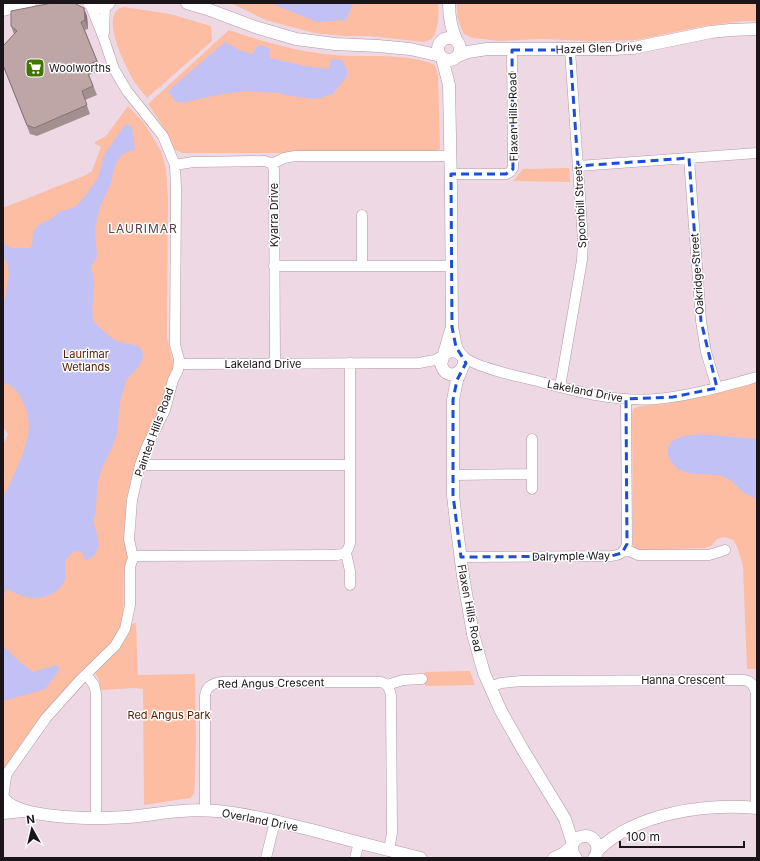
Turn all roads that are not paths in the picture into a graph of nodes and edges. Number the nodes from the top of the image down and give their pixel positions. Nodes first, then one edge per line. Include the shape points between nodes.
1 (30, 3) edge
2 (187, 3) edge
3 (90, 4) edge
4 (108, 4) edge
5 (449, 7) edge
6 (3, 10) edge
7 (757, 29) edge
8 (104, 39) junction
9 (441, 40) junction
10 (456, 40) junction
11 (410, 49) junction
12 (488, 49) junction
13 (512, 50) junction
14 (570, 50) junction
15 (449, 57) junction
16 (757, 154) edge
17 (450, 156) junction
18 (689, 158) junction
19 (272, 164) junction
20 (175, 166) junction
21 (578, 166) junction
22 (451, 174) junction
23 (362, 214) dead end
24 (274, 266) junction
25 (362, 266) junction
26 (452, 266) junction
27 (452, 327) junction
28 (350, 363) junction
29 (443, 363) junction
30 (461, 363) junction
31 (179, 364) junction
32 (275, 364) junction
33 (757, 377) edge
34 (560, 387) junction
35 (717, 388) junction
36 (626, 399) junction
37 (453, 400) junction
38 (532, 439) dead end
39 (140, 465) junction
40 (350, 465) junction
41 (532, 474) junction
42 (453, 475) junction
43 (532, 489) dead end
44 (625, 549) junction
45 (725, 550) dead end
46 (346, 553) junction
47 (133, 556) junction
48 (461, 557) junction
49 (350, 585) dead end
50 (86, 674) junction
51 (422, 679) dead end
52 (755, 682) edge
53 (387, 685) junction
54 (490, 687) junction
55 (4, 778) edge
56 (3, 801) edge
57 (757, 808) edge
58 (205, 810) junction
59 (24, 811) junction
60 (3, 813) edge
61 (96, 818) junction
62 (566, 819) junction
63 (275, 821) junction
64 (618, 833) junction
65 (589, 837) junction
66 (359, 842) junction
67 (572, 845) junction
68 (389, 850) junction
69 (596, 855) edge
70 (266, 858) edge
71 (355, 858) edge
72 (420, 858) edge
73 (554, 858) edge
74 (576, 858) edge

1 - 6 street
2 - 11 street, Hazel Glen Drive via 255,28 296,39
3 - 4 street via 97,8
3 - 8 street, Painted Hills Road
4 - 8 street, Painted Hills Road
5 - 9 street
5 - 10 street
7 - 14 street, Hazel Glen Drive via 711,32 633,48
8 - 20 street, Painted Hills Road via 121,81 164,136
9 - 10 street via 449,37
9 - 11 street, Hazel Glen Drive via 430,46
9 - 15 street via 438,50
10 - 12 street, Hazel Glen Drive
10 - 15 street via 460,47
11 - 15 street, Hazel Glen Drive
12 - 13 street, Hazel Glen Drive
12 - 15 street, Hazel Glen Drive
13 - 14 street, Hazel Glen Drive
13 - 22 street, Flaxen Hills Road via 513,168 506,174
14 - 21 street, Spoonbill Street
15 - 17 street via 454,68 449,85
16 - 18 street
17 - 19 street via 295,156
17 - 22 street
18 - 21 street
18 - 35 street, Oakridge Street via 701,321 706,352
19 - 20 street via 265,161 201,162
19 - 24 street, Kyarra Drive
20 - 31 street, Painted Hills Road via 176,345
21 - 34 street, Spoonbill Street via 583,247
22 - 26 street
23 - 25 street
24 - 25 street
24 - 32 street, Kyarra Drive
25 - 26 street
26 - 27 street
27 - 29 street
27 - 30 street
28 - 29 street, Lakeland Drive
28 - 32 street, Lakeland Drive
28 - 40 street
29 - 30 street via 451,374 454,374
29 - 30 street via 450,351 454,351
29 - 37 street, Flaxen Hills Road
30 - 34 street, Lakeland Drive
30 - 37 street, Flaxen Hills Road
31 - 32 street, Lakeland Drive
31 - 39 street, Painted Hills Road via 165,410
33 - 35 street, Lakeland Drive
34 - 36 street, Lakeland Drive
35 - 36 street, Lakeland Drive via 673,397
36 - 44 street, Dalrymple Way
37 - 42 street, Flaxen Hills Road
38 - 41 street
39 - 40 street
39 - 47 street, Painted Hills Road via 131,510 129,539
40 - 46 street via 350,543
41 - 42 street
41 - 43 street
42 - 48 street, Flaxen Hills Road
44 - 45 street via 638,555 709,555
44 - 48 street, Dalrymple Way via 618,555 611,556
46 - 47 street via 334,556
46 - 49 street
47 - 50 street, Painted Hills Road via 130,567 130,605 125,629 115,646
48 - 54 street, Flaxen Hills Road via 473,634
50 - 55 street, Painted Hills Road via 46,718
50 - 61 street via 96,693
51 - 53 street, Red Angus Crescent via 403,680
52 - 54 street, Hanna Crescent via 530,681 503,683
52 - 57 street, Hanna Crescent
53 - 58 street, Red Angus Crescent via 381,682 222,682 210,686 205,691
53 - 68 street via 391,704 392,833
54 - 62 street, Flaxen Hills Road via 508,724
55 - 56 street, Painted Hills Road
56 - 59 street, Overland Drive
57 - 64 street via 731,806 698,809 649,820
58 - 61 street, Overland Drive via 126,818
58 - 63 street, Overland Drive via 239,813
59 - 60 street, Overland Drive
59 - 61 street, Overland Drive
62 - 65 street, Flaxen Hills Road
62 - 67 street, Flaxen Hills Road
63 - 66 street, Overland Drive
63 - 70 street
64 - 65 street
64 - 69 street
65 - 67 street via 578,838
65 - 69 street via 596,843
66 - 68 street, Overland Drive
66 - 71 street
67 - 73 street via 563,854
67 - 74 street, Flaxen Hills Road
68 - 72 street, Overland Drive

